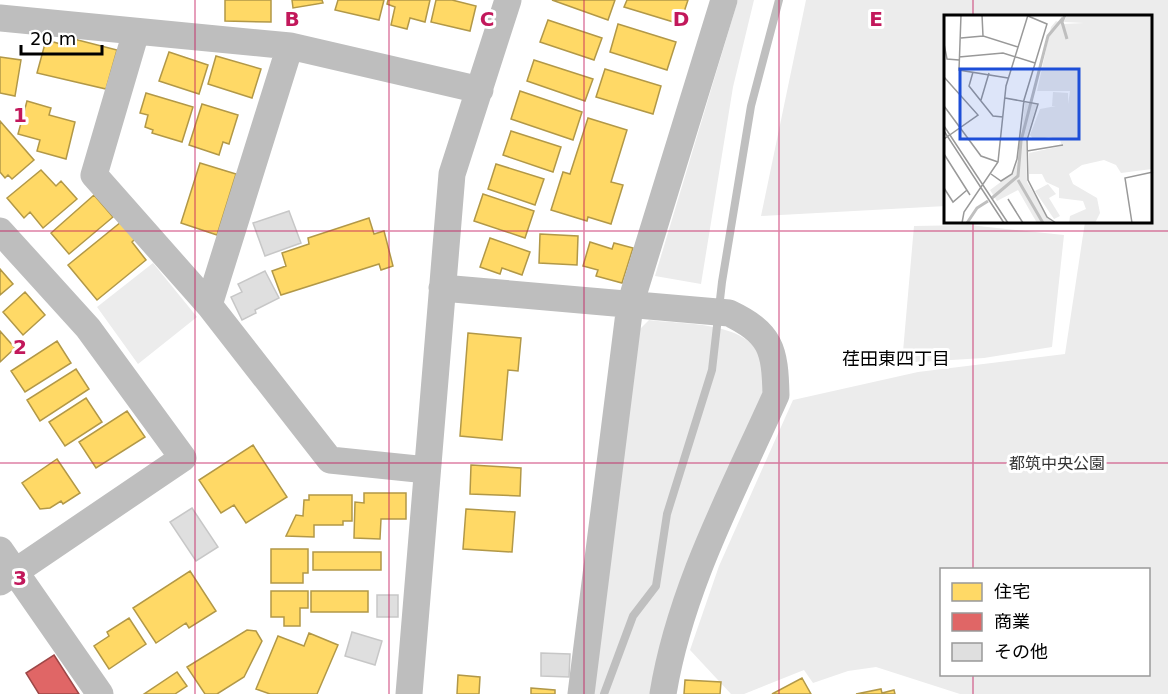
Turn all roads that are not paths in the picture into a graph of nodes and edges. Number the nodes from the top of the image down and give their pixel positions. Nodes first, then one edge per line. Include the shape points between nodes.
1 (508, 0) edge
2 (724, 0) edge
3 (0, 18) edge
4 (136, 33) junction
5 (290, 46) junction
6 (480, 90) junction
7 (0, 231) edge
8 (442, 288) junction
9 (209, 304) junction
10 (640, 305) junction
11 (426, 470) junction
12 (0, 550) edge
13 (8, 577) edge
14 (100, 694) edge
15 (409, 694) edge
16 (581, 694) edge
17 (663, 694) edge

1 - 6 street
2 - 10 street
3 - 4 street
4 - 5 street
4 - 9 street via 94,175
5 - 6 street
5 - 9 street
6 - 8 street via 452,174
7 - 13 street via 88,328 183,458
8 - 10 street
8 - 11 street
9 - 11 street via 330,460
10 - 16 street
10 - 17 street via 729,313 763,334 775,368 776,395 699,571 670,652
11 - 15 street
12 - 13 street
13 - 14 street

